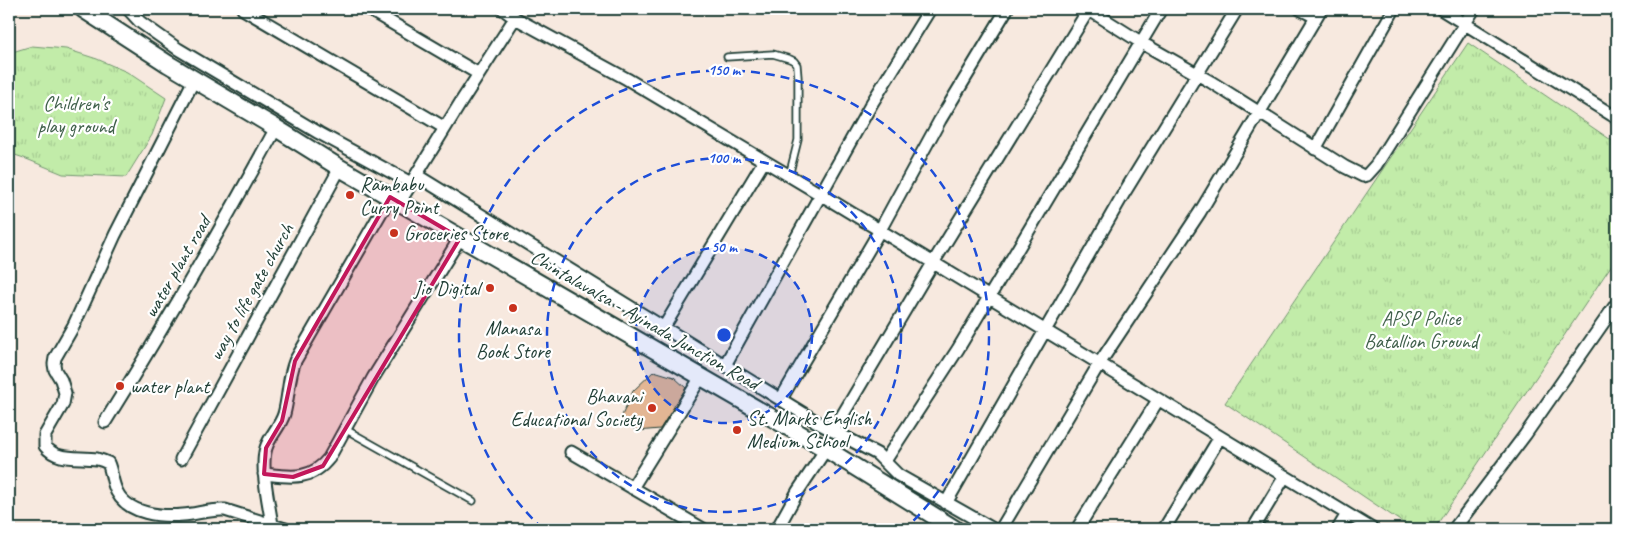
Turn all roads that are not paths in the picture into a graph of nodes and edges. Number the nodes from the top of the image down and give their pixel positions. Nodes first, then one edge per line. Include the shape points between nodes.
1 (83, 9) edge
2 (128, 9) edge
3 (243, 9) edge
4 (368, 9) edge
5 (503, 9) edge
6 (930, 9) edge
7 (1007, 9) edge
8 (1088, 9) edge
9 (1161, 9) edge
10 (1237, 9) edge
11 (1300, 9) edge
12 (1394, 9) edge
13 (1441, 9) edge
14 (1474, 9) edge
15 (1318, 13) edge
16 (515, 18) junction
17 (1464, 23) junction
18 (1142, 43) junction
19 (727, 58) dead end
20 (479, 74) junction
21 (1196, 74) junction
22 (194, 80) junction
23 (1258, 112) junction
24 (1617, 118) edge
25 (276, 128) junction
26 (445, 128) junction
27 (1316, 149) junction
28 (764, 161) junction
29 (340, 168) junction
30 (790, 176) junction
31 (413, 179) junction
32 (820, 194) junction
33 (395, 200) junction
34 (880, 230) junction
35 (460, 238) junction
36 (933, 263) junction
37 (988, 296) junction
38 (1617, 303) edge
39 (664, 327) junction
40 (1045, 331) junction
41 (1099, 364) junction
42 (725, 365) junction
43 (701, 377) junction
44 (781, 399) junction
45 (1158, 400) junction
46 (105, 422) dead end
47 (345, 429) junction
48 (833, 431) junction
49 (1220, 438) junction
50 (826, 449) junction
51 (571, 452) dead end
52 (181, 459) dead end
53 (886, 461) junction
54 (264, 474) junction
55 (1285, 476) junction
56 (632, 488) junction
57 (473, 501) dead end
58 (946, 503) junction
59 (1347, 514) junction
60 (272, 525) junction
61 (285, 529) edge
62 (703, 529) edge
63 (777, 529) edge
64 (955, 529) edge
65 (993, 529) edge
66 (1002, 529) edge
67 (1077, 529) edge
68 (1164, 529) edge
69 (1253, 529) edge
70 (1338, 529) edge
71 (1372, 529) edge
72 (1454, 529) edge

1 - 22 main road, Chintalavalsa - Ayinada Junction Road
2 - 31 street via 140,22 178,49 319,133
3 - 26 street
4 - 20 street
5 - 16 street
6 - 32 street
7 - 34 street via 940,120
8 - 18 street
8 - 36 street
9 - 18 street
10 - 21 street
11 - 15 street
12 - 27 street
13 - 17 street
14 - 17 street
15 - 23 street
16 - 20 street
16 - 28 street via 627,79
17 - 24 street
17 - 27 street via 1367,175 1358,175
18 - 21 street
18 - 37 street
19 - 30 lane via 773,54 790,59 797,66 798,140
20 - 26 street
21 - 23 street
21 - 40 street
22 - 25 main road, Chintalavalsa - Ayinada Junction Road
22 - 60 street via 115,235 74,326 55,358 55,370 65,393 64,404 45,434 45,446 54,454 108,463 116,492 134,509 166,515 225,510
23 - 27 street
23 - 41 street via 1200,212
25 - 29 main road, Chintalavalsa - Ayinada Junction Road
25 - 46 street, water plant road via 153,345
26 - 31 street
28 - 30 street
28 - 39 street
29 - 33 main road, Chintalavalsa - Ayinada Junction Road
29 - 52 street, way to life gate church
30 - 32 street
31 - 33 street
31 - 39 street
32 - 34 street
32 - 42 street
33 - 35 main road, Chintalavalsa - Ayinada Junction Road
33 - 54 street via 295,361 290,372 282,421 266,448
34 - 36 street
34 - 44 street
35 - 43 main road, Chintalavalsa - Ayinada Junction Road
35 - 47 street
36 - 37 street
36 - 48 street
37 - 40 street
37 - 53 street
38 - 72 street via 1525,435
39 - 42 street
40 - 41 street
40 - 58 street
41 - 45 street
41 - 66 street
42 - 44 street
43 - 50 main road, Chintalavalsa - Ayinada Junction Road
43 - 56 street
44 - 48 street
45 - 49 street
45 - 67 street
47 - 54 street via 329,458 316,471 293,477
47 - 57 lane
48 - 53 street
49 - 55 street
49 - 68 street
50 - 63 street
50 - 64 main road, Chintalavalsa - Ayinada Junction Road
51 - 56 street
53 - 58 street via 898,475
54 - 60 street
55 - 59 street
55 - 69 street
56 - 62 street
58 - 65 street
59 - 70 street
59 - 71 street
60 - 61 street

